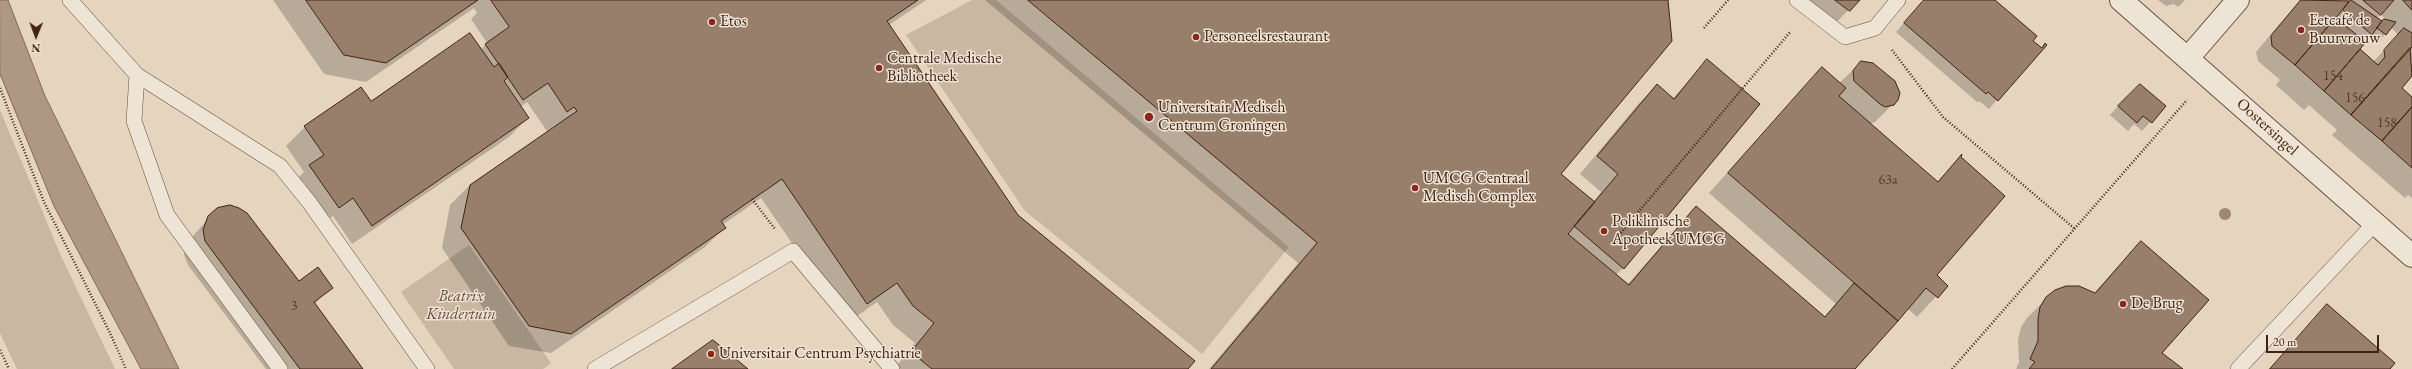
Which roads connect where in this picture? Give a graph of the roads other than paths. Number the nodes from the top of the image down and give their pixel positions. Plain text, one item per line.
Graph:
1 (70, 0) edge
2 (1797, 0) edge
3 (1898, 0) edge
4 (2121, 0) edge
5 (2238, 0) edge
6 (2188, 58) junction
7 (137, 75) junction
8 (2375, 223) junction
9 (2412, 256) edge
10 (280, 369) edge
11 (427, 369) edge
12 (595, 369) edge
13 (892, 369) edge
14 (2238, 369) edge

1 - 7 lane
2 - 3 lane
4 - 6 street, Oostersingel
5 - 6 street
6 - 8 street, Oostersingel
7 - 10 lane
7 - 11 lane
8 - 9 street, Oostersingel
8 - 14 lane
12 - 13 lane

